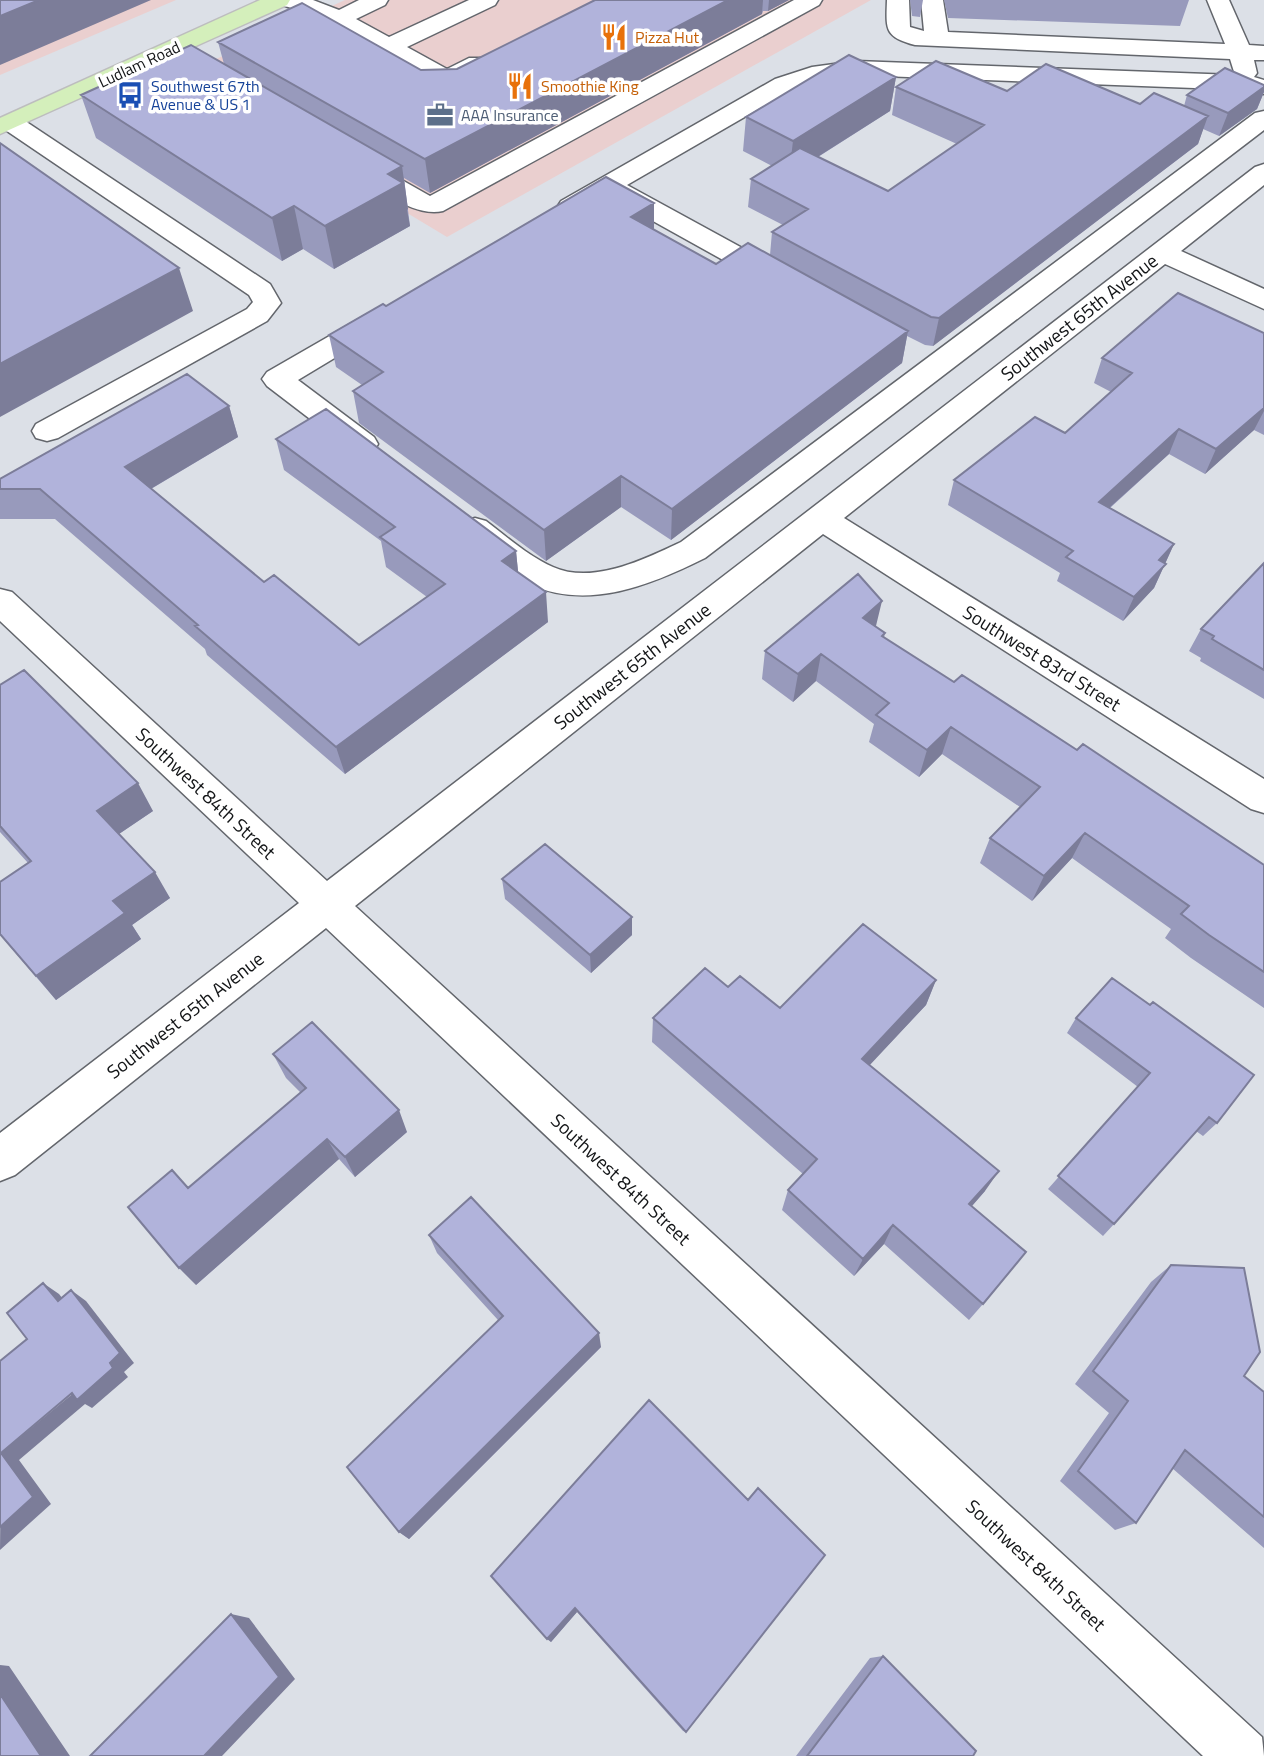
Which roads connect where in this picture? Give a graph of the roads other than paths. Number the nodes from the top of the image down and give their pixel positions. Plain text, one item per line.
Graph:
1 (279, 0) edge
2 (290, 0) edge
3 (377, 0) edge
4 (487, 0) edge
5 (811, 0) edge
6 (898, 0) edge
7 (918, 0) edge
8 (932, 0) edge
9 (1218, 0) edge
10 (338, 19) junction
11 (921, 37) junction
12 (388, 47) junction
13 (164, 52) junction
14 (1240, 52) junction
15 (1264, 53) edge
16 (494, 54) edge
17 (188, 66) edge
18 (1256, 85) edge
19 (1264, 118) edge
20 (5, 125) edge
21 (340, 155) edge
22 (1264, 172) edge
23 (608, 185) junction
24 (550, 218) edge
25 (1162, 252) junction
26 (795, 289) edge
27 (1264, 300) edge
28 (401, 306) edge
29 (47, 431) dead end
30 (387, 462) edge
31 (450, 510) edge
32 (821, 518) junction
33 (0, 601) edge
34 (1264, 798) edge
35 (326, 905) junction
36 (0, 1160) edge
37 (1243, 1756) edge

1 - 13 main road, Ludlam Road
2 - 10 street
3 - 10 street
4 - 12 street
5 - 21 street
6 - 11 street
7 - 11 street
8 - 11 street
9 - 14 street
10 - 12 street
11 - 14 street
12 - 16 street
13 - 17 street
13 - 20 main road, Ludlam Road
14 - 15 street
14 - 18 street
18 - 23 street
19 - 31 street
20 - 29 street
22 - 25 street, Southwest 65th Avenue
23 - 24 street
23 - 26 street
25 - 27 street
25 - 32 street, Southwest 65th Avenue
28 - 30 street
32 - 34 street, Southwest 83rd Street
32 - 35 street, Southwest 65th Avenue
33 - 35 street, Southwest 84th Street
35 - 36 street, Southwest 65th Avenue
35 - 37 street, Southwest 84th Street

